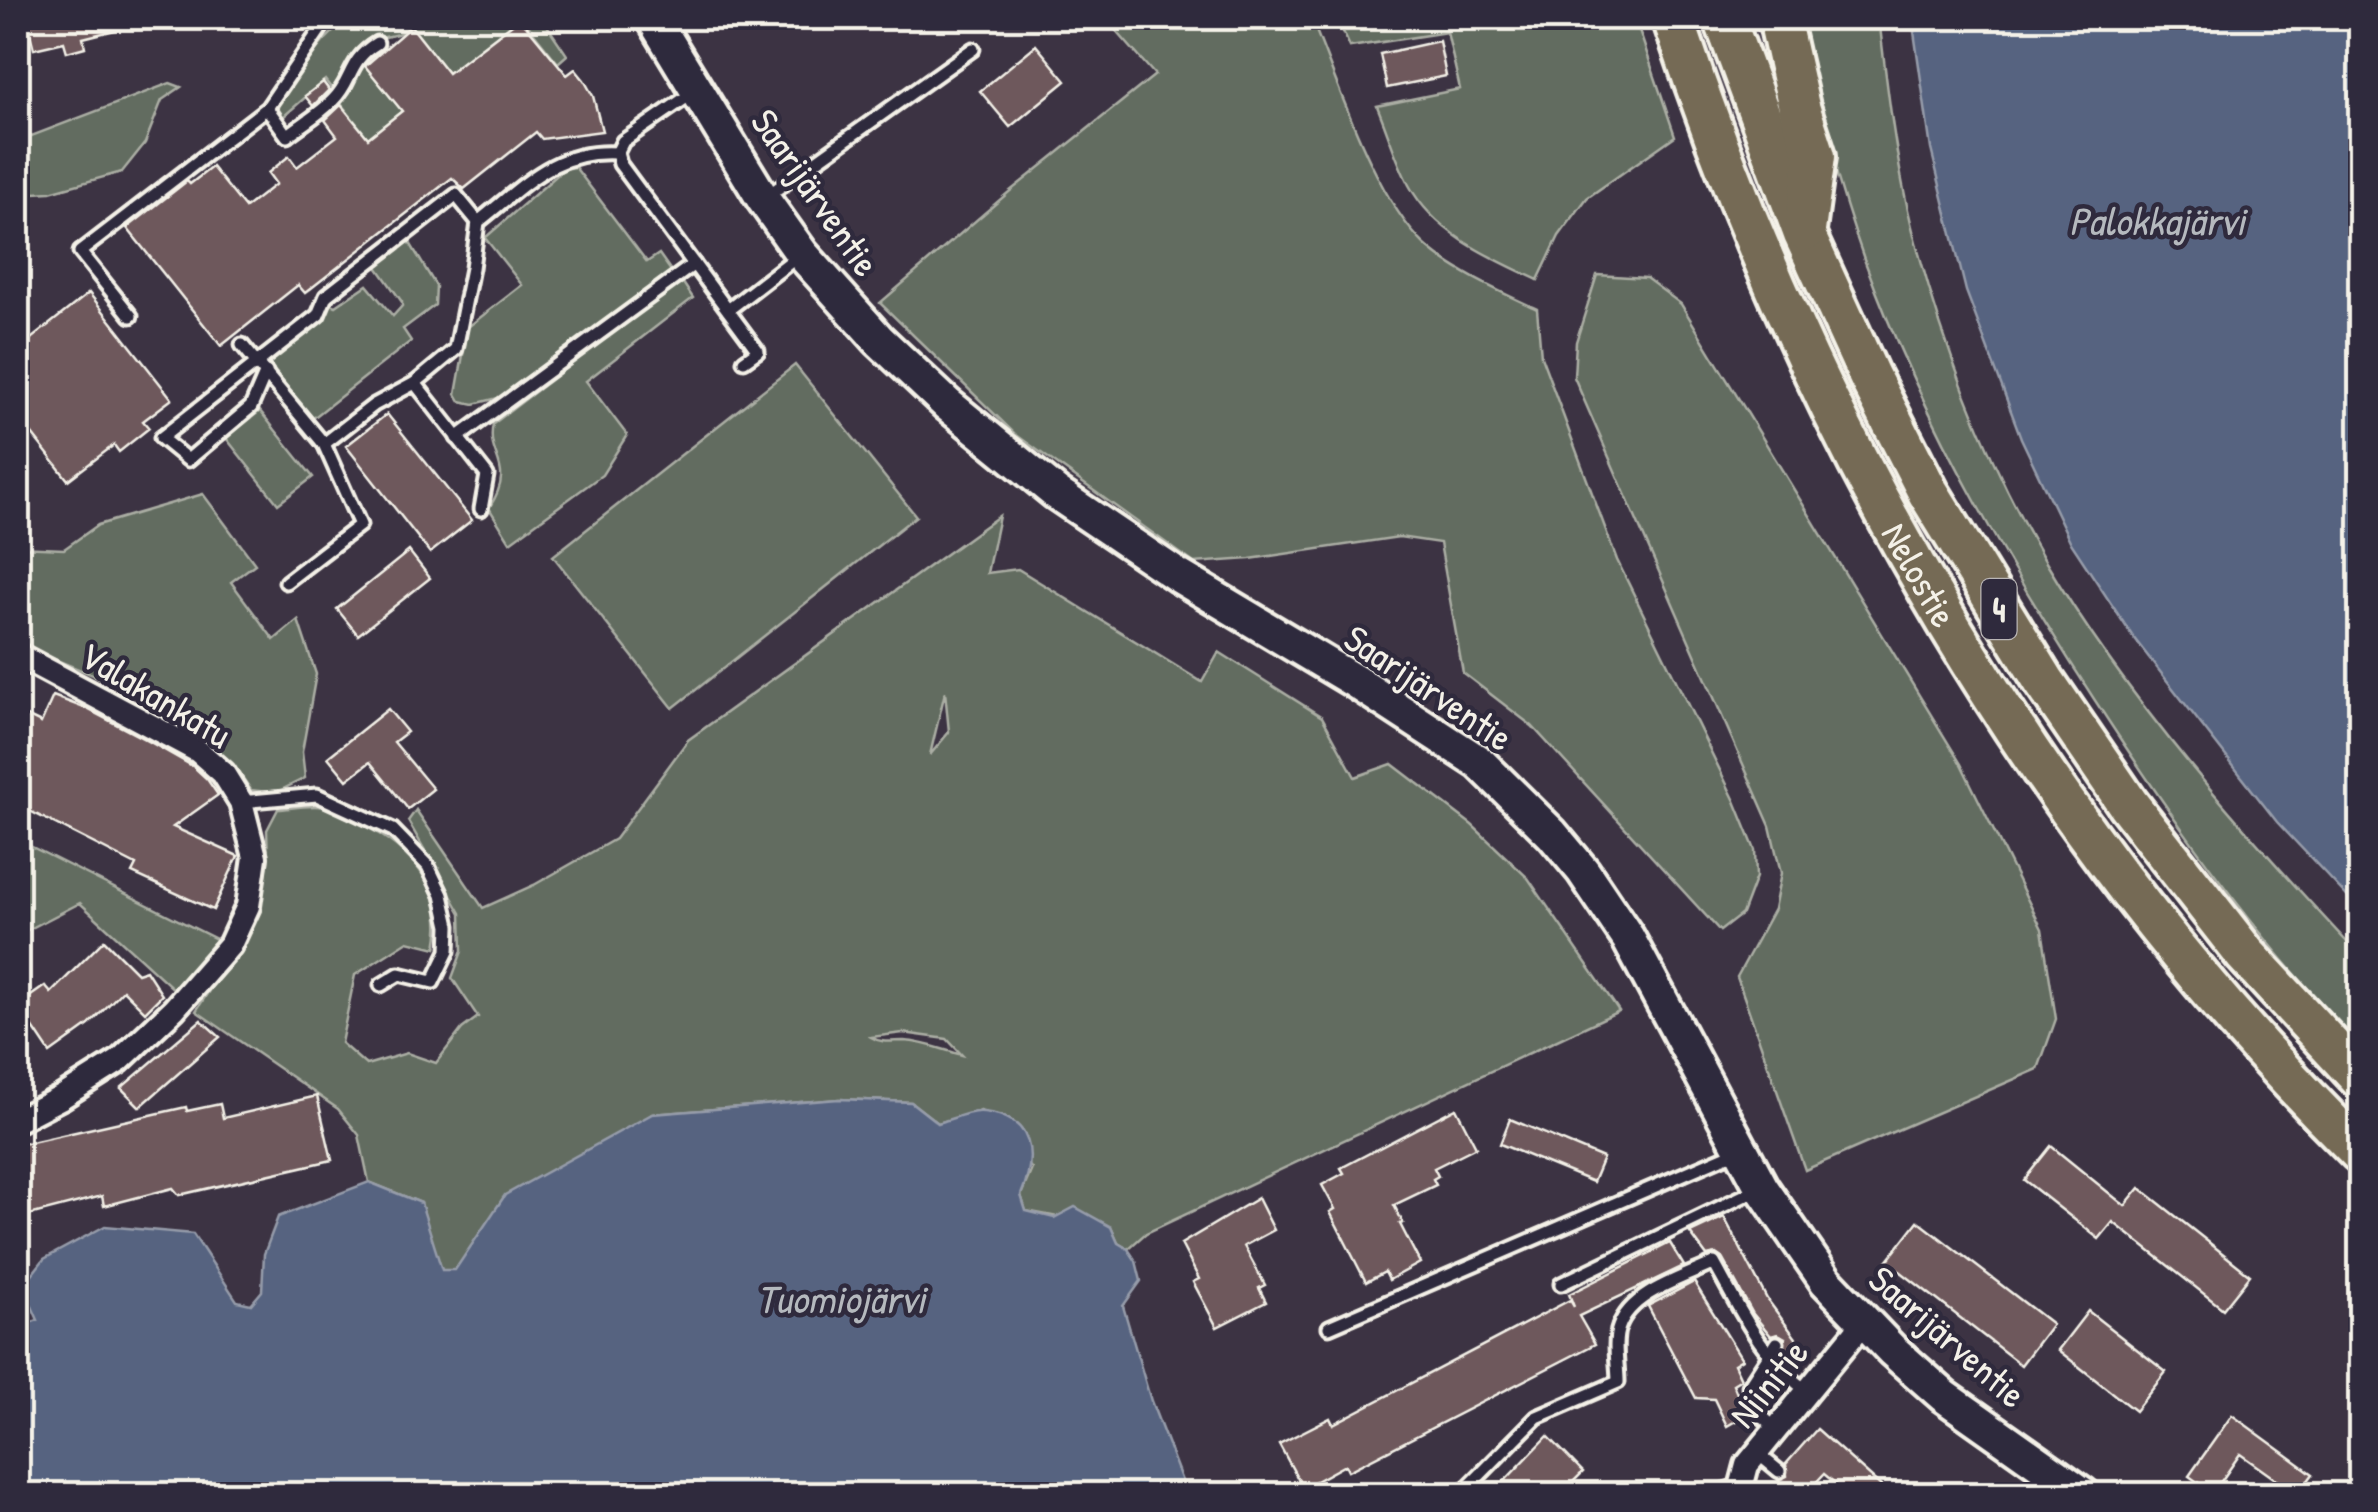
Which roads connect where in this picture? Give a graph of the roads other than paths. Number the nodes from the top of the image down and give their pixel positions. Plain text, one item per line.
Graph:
1 (328, 18) edge
2 (654, 18) edge
3 (1674, 18) edge
4 (1724, 18) edge
5 (1779, 18) edge
6 (376, 43) dead end
7 (974, 49) dead end
8 (696, 90) junction
9 (267, 108) junction
10 (620, 147) junction
11 (764, 199) junction
12 (478, 222) junction
13 (1804, 234) junction
14 (802, 254) junction
15 (694, 264) junction
16 (728, 310) junction
17 (131, 316) dead end
18 (242, 345) dead end
19 (744, 361) dead end
20 (261, 367) junction
21 (415, 383) junction
22 (457, 438) junction
23 (324, 444) junction
24 (482, 509) dead end
25 (286, 582) dead end
26 (18, 655) edge
27 (241, 802) junction
28 (381, 984) dead end
29 (2360, 1078) edge
30 (18, 1120) edge
31 (1741, 1150) junction
32 (2360, 1152) edge
33 (1762, 1188) junction
34 (1561, 1284) dead end
35 (1864, 1322) junction
36 (1329, 1327) dead end
37 (1774, 1349) junction
38 (1807, 1391) junction
39 (1776, 1429) junction
40 (1757, 1453) junction
41 (1780, 1471) dead end
42 (2360, 1482) edge
43 (1743, 1489) edge
44 (1461, 1494) edge
45 (1714, 1494) edge
46 (2083, 1494) edge
47 (2343, 1494) edge

1 - 9 lane
2 - 8 main road, Saarijärventie
3 - 32 highway, Nelostie / 4
4 - 13 highway, Nelostie / 4
5 - 13 highway
6 - 9 lane
7 - 11 lane
8 - 10 lane
8 - 11 main road, Saarijärventie
9 - 17 lane
10 - 12 lane
10 - 15 lane
11 - 14 main road, Saarijärventie
12 - 20 lane
12 - 21 lane
13 - 29 highway, Nelostie / 4
14 - 16 lane
14 - 31 main road, Saarijärventie
15 - 16 lane
15 - 22 lane
16 - 19 lane
18 - 20 lane
20 - 20 lane
20 - 23 lane
21 - 22 lane
21 - 23 lane
22 - 24 lane
23 - 25 lane
26 - 27 street, Valakankatu
27 - 28 lane
27 - 30 street, Valakankatu
31 - 33 main road, Saarijärventie
31 - 36 lane
33 - 34 lane
33 - 35 main road, Saarijärventie
35 - 38 street, Niinitie
35 - 46 main road, Saarijärventie
37 - 38 lane
37 - 39 lane
37 - 44 lane
38 - 39 street, Niinitie
39 - 40 street, Niinitie
40 - 41 lane
40 - 43 street, Niinitie
42 - 47 lane
43 - 45 lane

